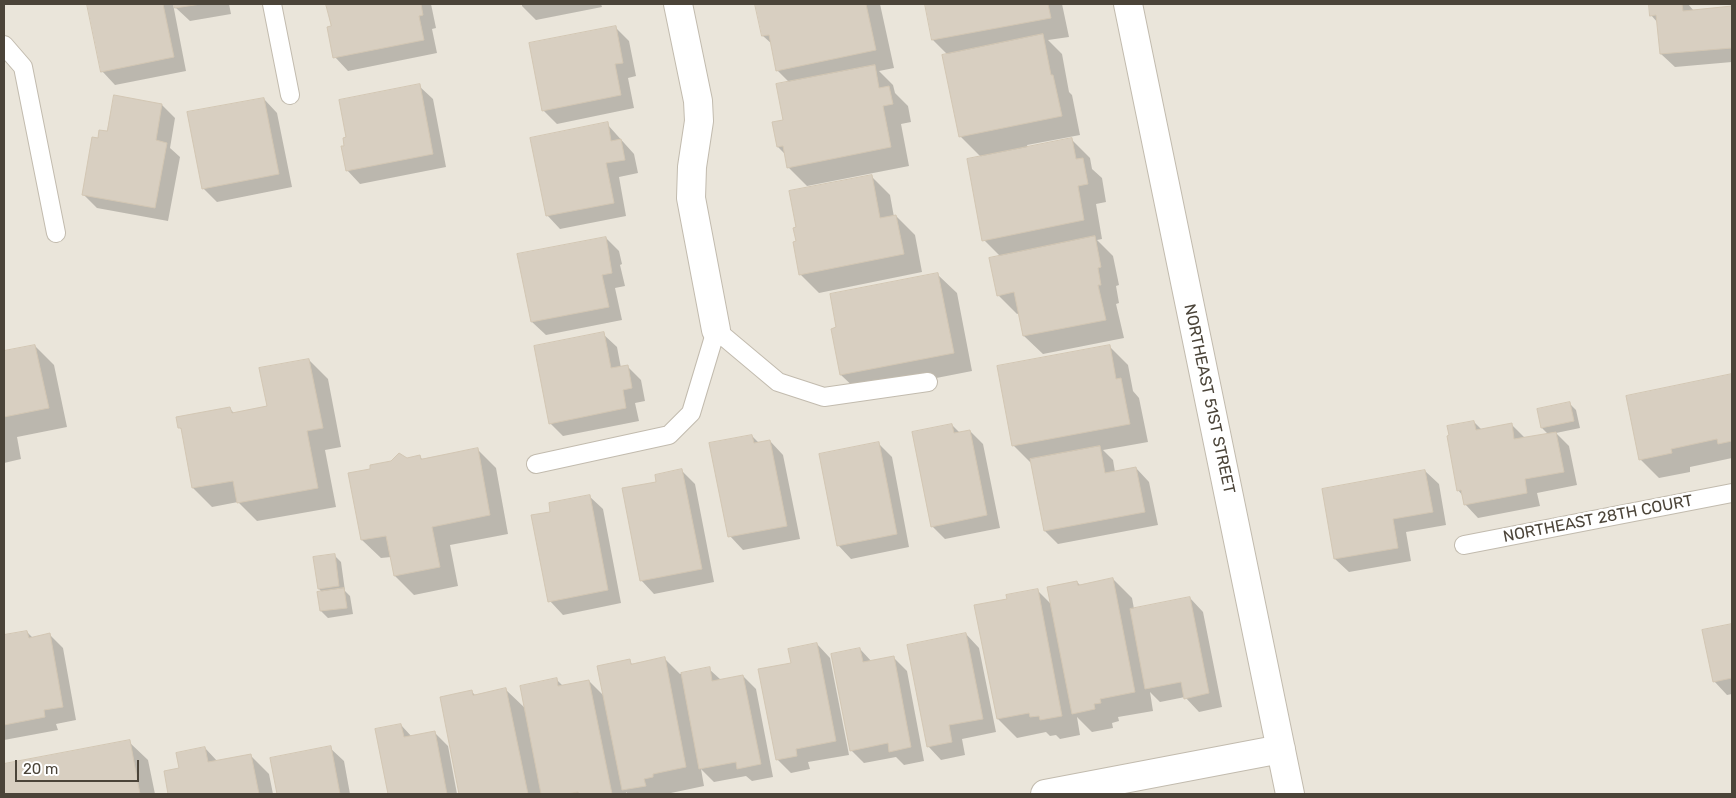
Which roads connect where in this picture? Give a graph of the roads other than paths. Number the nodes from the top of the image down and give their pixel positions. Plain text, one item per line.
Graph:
1 (272, 4) edge
2 (678, 4) edge
3 (1128, 4) edge
4 (4, 45) edge
5 (290, 95) dead end
6 (56, 233) dead end
7 (716, 330) junction
8 (928, 382) dead end
9 (536, 464) dead end
10 (1732, 493) edge
11 (1464, 545) dead end
12 (1281, 749) junction
13 (1045, 794) edge
14 (1290, 794) edge

1 - 5 lane
2 - 7 street
3 - 12 street, NORTHEAST 51ST STREET
4 - 6 lane
7 - 8 lane
7 - 9 lane
10 - 11 lane, NORTHEAST 28TH COURT
12 - 13 street
12 - 14 street, NORTHEAST 51ST STREET

